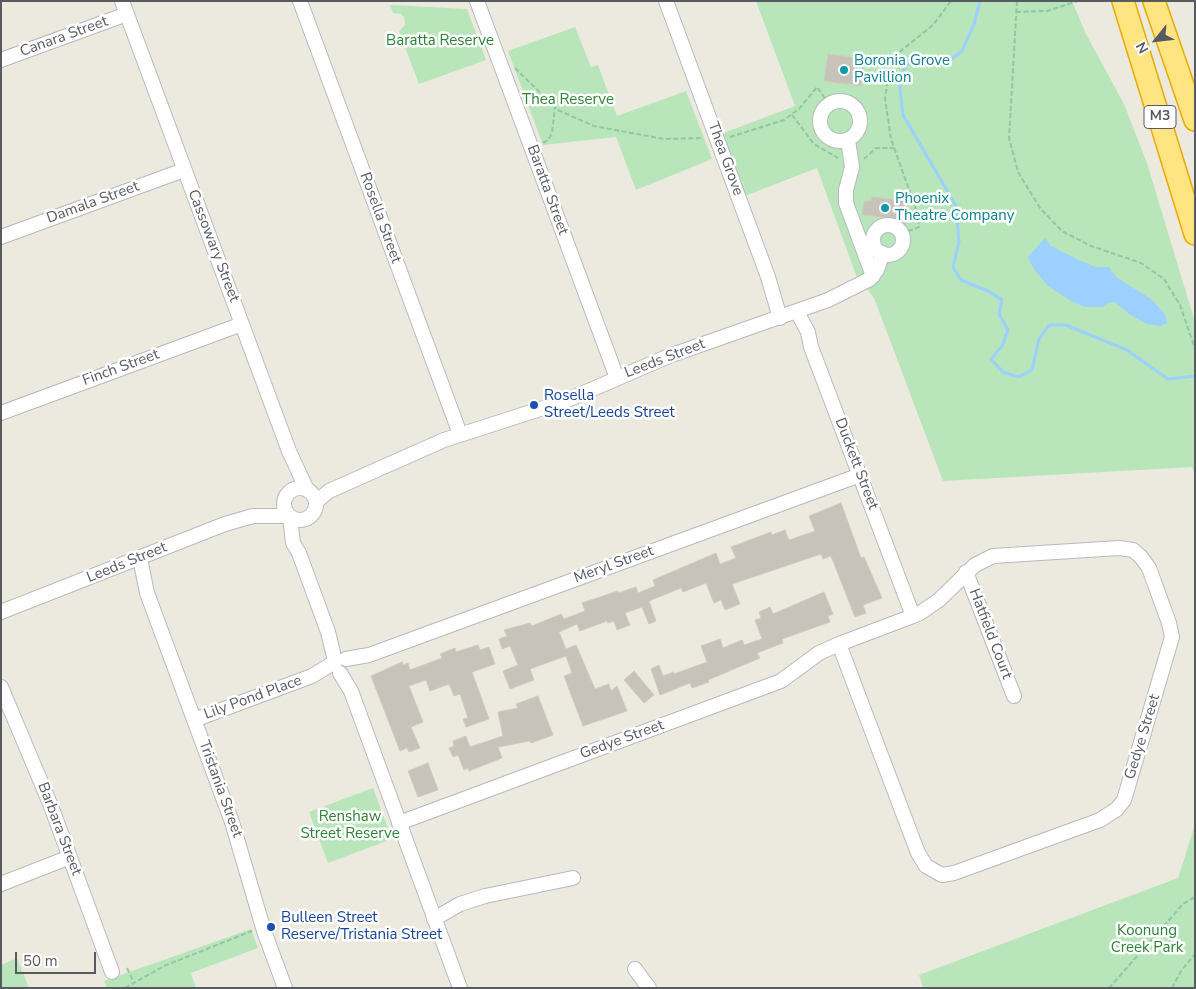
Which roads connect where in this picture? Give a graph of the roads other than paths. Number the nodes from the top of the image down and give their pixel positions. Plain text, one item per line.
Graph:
1 (300, 1) edge
2 (477, 1) edge
3 (666, 1) edge
4 (1123, 1) edge
5 (1154, 1) edge
6 (124, 8) edge
7 (1, 60) edge
8 (1195, 120) edge
9 (848, 140) junction
10 (184, 170) junction
11 (1195, 234) edge
12 (1, 237) edge
13 (883, 254) junction
14 (873, 276) junction
15 (797, 312) junction
16 (780, 318) junction
17 (242, 324) junction
18 (617, 378) junction
19 (1, 413) edge
20 (460, 434) junction
21 (289, 451) junction
22 (860, 475) junction
23 (311, 495) junction
24 (289, 496) junction
25 (253, 516) junction
26 (294, 517) junction
27 (135, 560) junction
28 (966, 572) junction
29 (2, 610) edge
30 (913, 616) junction
31 (839, 644) junction
32 (342, 666) junction
33 (1, 687) edge
34 (1014, 696) dead end
35 (194, 720) junction
36 (399, 822) junction
37 (70, 857) junction
38 (573, 878) dead end
39 (1, 884) edge
40 (434, 919) junction
41 (635, 970) dead end
42 (112, 972) dead end
43 (285, 988) edge
44 (460, 988) edge
45 (649, 988) edge

1 - 20 street, Rosella Street
2 - 18 street, Baratta Street
3 - 16 street, Thea Grove
4 - 11 highway, M3
5 - 8 highway, M3
6 - 7 street, Canara Street
6 - 10 street, Cassowary Street
9 - 9 street
9 - 14 street
10 - 12 street, Damala Street
10 - 17 street, Cassowary Street
13 - 13 street
13 - 14 street
14 - 15 street, Leeds Street
15 - 16 street, Leeds Street
15 - 22 street, Duckett Street
16 - 18 street, Leeds Street
17 - 19 street, Finch Street
17 - 21 street, Cassowary Street
18 - 20 street, Leeds Street
20 - 23 street, Leeds Street
21 - 23 street, Cassowary Street
21 - 24 street
22 - 30 street, Duckett Street
22 - 32 street, Meryl Street
23 - 24 street
23 - 26 street, Leeds Street
24 - 25 street, Leeds Street
24 - 26 street
25 - 26 street, Leeds Street
25 - 27 street, Leeds Street
26 - 32 street
27 - 29 street, Leeds Street
27 - 35 street, Tristania Street
28 - 30 street, Gedye Street
28 - 31 street, Gedye Street
28 - 34 street, Hatfield Court
30 - 31 street, Gedye Street
31 - 36 street, Gedye Street
32 - 35 street, Lily Pond Place
32 - 36 street
33 - 37 street, Barbara Street
35 - 43 street, Tristania Street
36 - 40 street
37 - 39 street
37 - 42 street, Barbara Street
38 - 40 street
40 - 44 street
41 - 45 street

